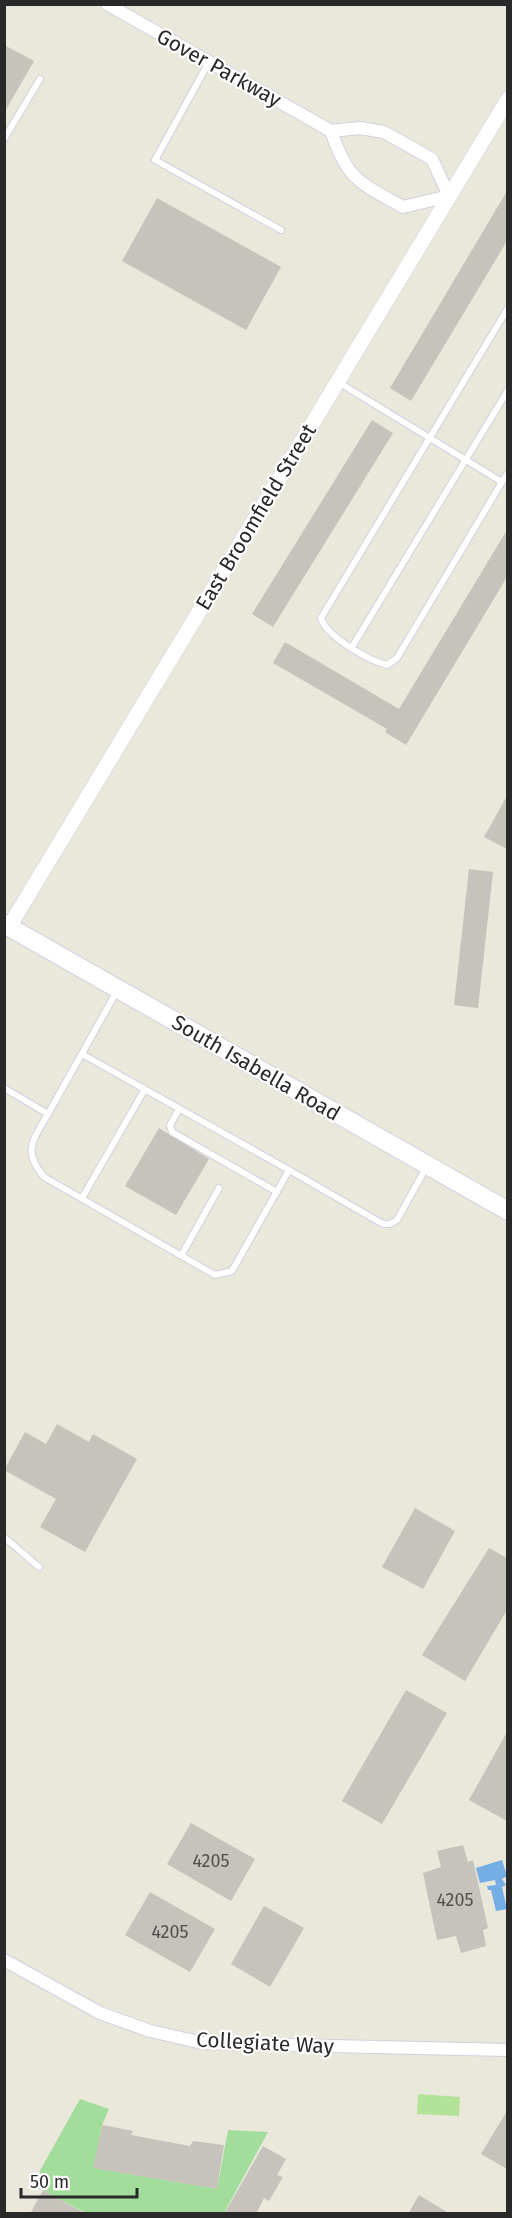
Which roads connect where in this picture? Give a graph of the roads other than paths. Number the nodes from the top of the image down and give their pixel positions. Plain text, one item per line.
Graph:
1 (107, 4) edge
2 (127, 9) edge
3 (209, 62) junction
4 (40, 79) dead end
5 (507, 99) edge
6 (331, 131) junction
7 (4, 139) edge
8 (450, 196) junction
9 (281, 230) dead end
10 (507, 309) edge
11 (338, 382) junction
12 (507, 390) edge
13 (428, 438) junction
14 (465, 460) junction
15 (507, 473) edge
16 (502, 482) junction
17 (352, 647) junction
18 (6, 929) edge
19 (118, 989) junction
20 (82, 1054) junction
21 (4, 1088) edge
22 (145, 1089) junction
23 (179, 1109) junction
24 (48, 1114) junction
25 (428, 1166) junction
26 (289, 1170) junction
27 (219, 1188) dead end
28 (277, 1192) junction
29 (82, 1198) junction
30 (507, 1212) edge
31 (181, 1256) junction
32 (4, 1537) edge
33 (39, 1568) dead end
34 (4, 1960) edge
35 (507, 2050) edge

1 - 2 street, Gover Parkway
2 - 3 street, Gover Parkway
3 - 6 street, Gover Parkway
3 - 9 lane
4 - 7 lane
5 - 8 street, East Broomfield Street
6 - 8 street
6 - 8 street
8 - 11 street, East Broomfield Street
10 - 13 lane
11 - 13 lane
11 - 18 street, East Broomfield Street
12 - 14 lane
13 - 14 lane
13 - 17 lane
14 - 16 lane
14 - 17 lane
15 - 16 lane
16 - 17 lane
18 - 19 main road, South Isabella Road
19 - 20 lane
19 - 25 main road, South Isabella Road
20 - 22 lane
20 - 24 lane
21 - 24 lane
22 - 23 lane
22 - 29 lane
23 - 26 lane
23 - 28 lane
24 - 29 lane
25 - 26 lane
25 - 30 main road, South Isabella Road
26 - 28 lane
27 - 31 lane
28 - 31 lane
29 - 31 lane
32 - 33 lane
34 - 35 street, Collegiate Way

